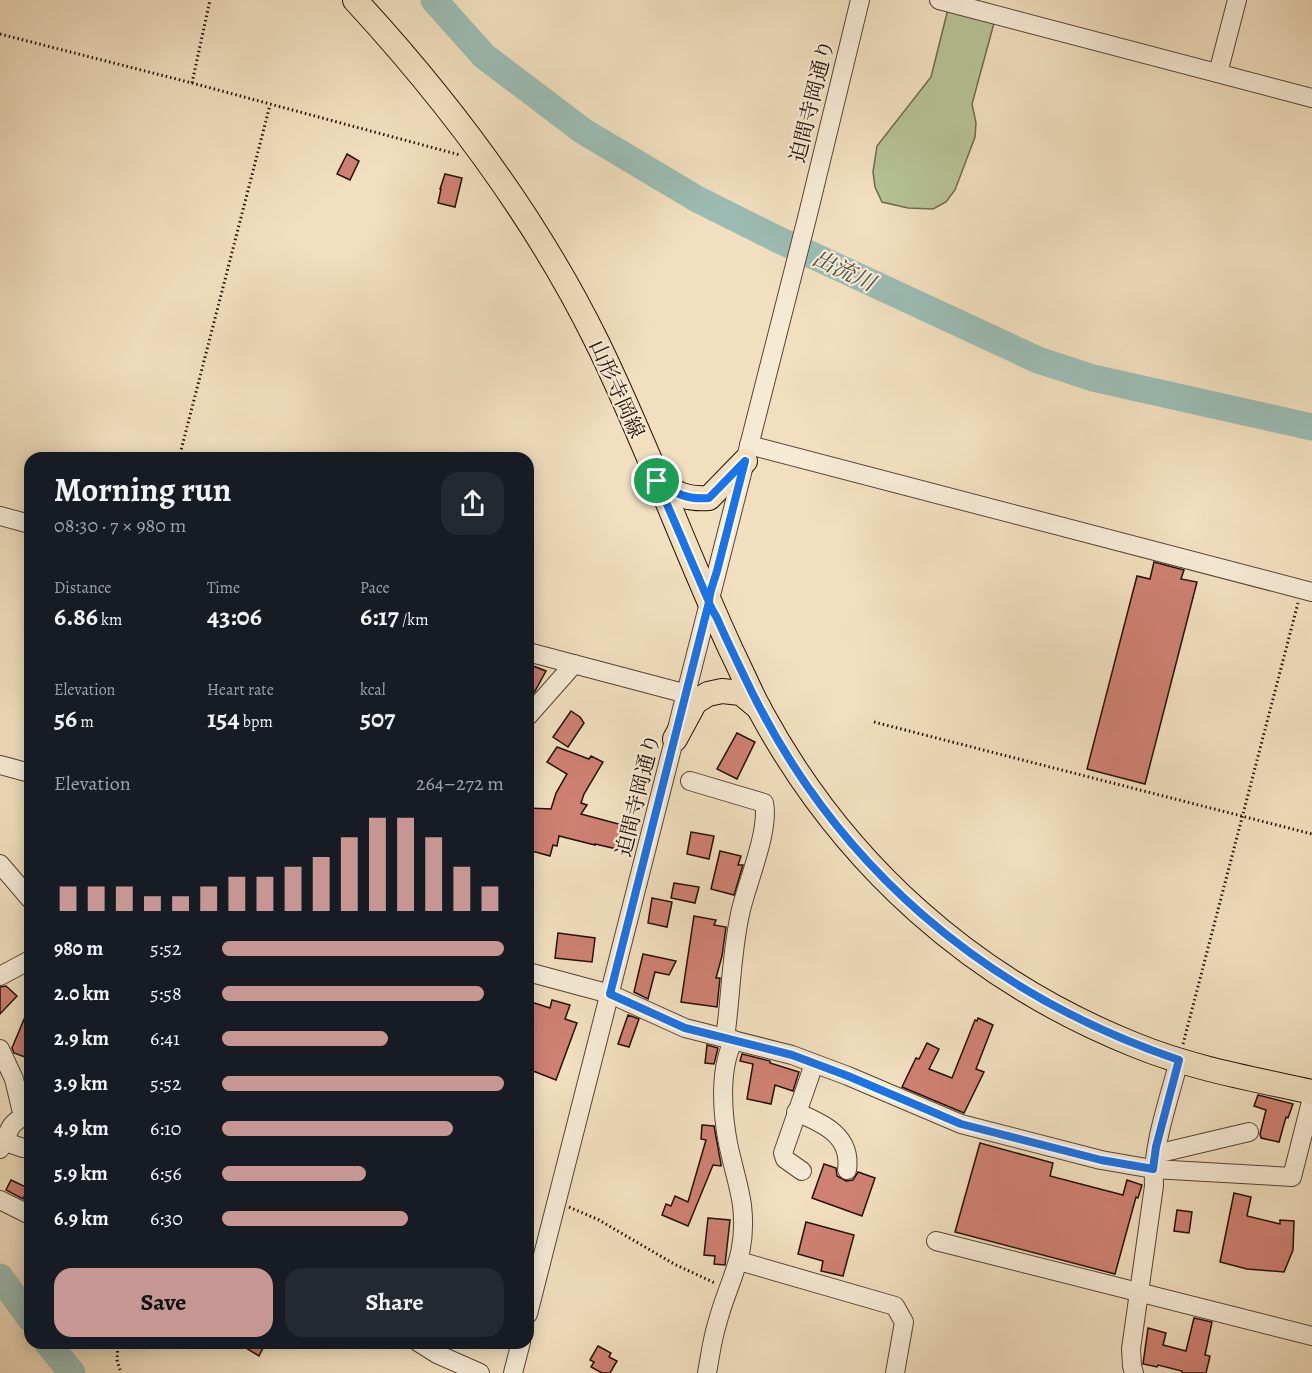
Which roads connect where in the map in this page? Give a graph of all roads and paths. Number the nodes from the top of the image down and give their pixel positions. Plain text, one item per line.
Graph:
1 (210, 0) edge
2 (355, 0) edge
3 (860, 0) edge
4 (939, 0) edge
5 (1237, 0) edge
6 (0, 34) edge
7 (1218, 74) junction
8 (192, 83) junction
9 (1312, 98) edge
10 (270, 105) junction
11 (487, 162) junction
12 (181, 452) edge
13 (747, 453) junction
14 (657, 481) junction
15 (0, 516) edge
16 (24, 522) edge
17 (1307, 590) edge
18 (709, 602) junction
19 (534, 654) edge
20 (574, 664) junction
21 (687, 693) junction
22 (759, 708) junction
23 (534, 709) edge
24 (874, 722) dead end
25 (675, 739) junction
26 (0, 765) edge
27 (24, 771) edge
28 (690, 781) dead end
29 (1243, 816) junction
30 (1312, 834) edge
31 (0, 864) edge
32 (24, 892) edge
33 (24, 963) edge
34 (534, 974) edge
35 (0, 976) edge
36 (610, 994) junction
37 (729, 1039) junction
38 (0, 1049) edge
39 (1179, 1060) junction
40 (814, 1064) junction
41 (1312, 1092) edge
42 (1312, 1098) edge
43 (24, 1112) edge
44 (796, 1112) junction
45 (24, 1118) edge
46 (1249, 1132) dead end
47 (3, 1146) edge
48 (24, 1148) edge
49 (1155, 1161) junction
50 (847, 1170) dead end
51 (802, 1171) dead end
52 (0, 1200) edge
53 (556, 1203) junction
54 (24, 1212) edge
55 (936, 1241) dead end
56 (739, 1261) junction
57 (730, 1287) junction
58 (534, 1290) edge
59 (1140, 1292) junction
60 (1312, 1336) edge
61 (118, 1349) edge
62 (429, 1349) edge
63 (519, 1349) edge
64 (121, 1373) edge
65 (480, 1373) edge
66 (513, 1373) edge
67 (707, 1373) edge
68 (895, 1373) edge
69 (1134, 1373) edge

1 - 8 path
2 - 11 main road, 山形寺岡線
3 - 13 street, 迫間寺岡通り
4 - 7 street
5 - 7 street
6 - 8 path
7 - 9 street
8 - 10 path
10 - 11 path
10 - 12 path
11 - 14 main road, 山形寺岡線
13 - 14 main road
13 - 17 street
13 - 18 street, 迫間寺岡通り
14 - 18 main road, 山形寺岡線
15 - 16 street
17 - 29 path
18 - 21 street, 迫間寺岡通り
18 - 22 main road, 山形寺岡線
19 - 20 street
20 - 21 street
20 - 23 street
21 - 25 street, 迫間寺岡通り
22 - 25 main road
22 - 39 main road, 山形寺岡線
24 - 29 path
25 - 36 street, 迫間寺岡通り
26 - 27 street
28 - 37 street
29 - 30 path
29 - 39 path
31 - 32 street
33 - 35 street
34 - 36 street
36 - 37 street
36 - 53 street, 迫間寺岡通り
37 - 40 street
37 - 56 street
38 - 43 street
39 - 41 main road, 山形寺岡線
39 - 49 street
40 - 44 street
40 - 49 street
42 - 49 street
44 - 50 street
44 - 51 street
45 - 47 street
46 - 49 street
47 - 48 street
49 - 59 street
52 - 54 street
53 - 57 path
53 - 58 street, 迫間寺岡通り
55 - 59 street
56 - 57 street
56 - 68 street
57 - 67 street
59 - 60 street
59 - 69 street
61 - 64 path
62 - 65 street
63 - 66 street

